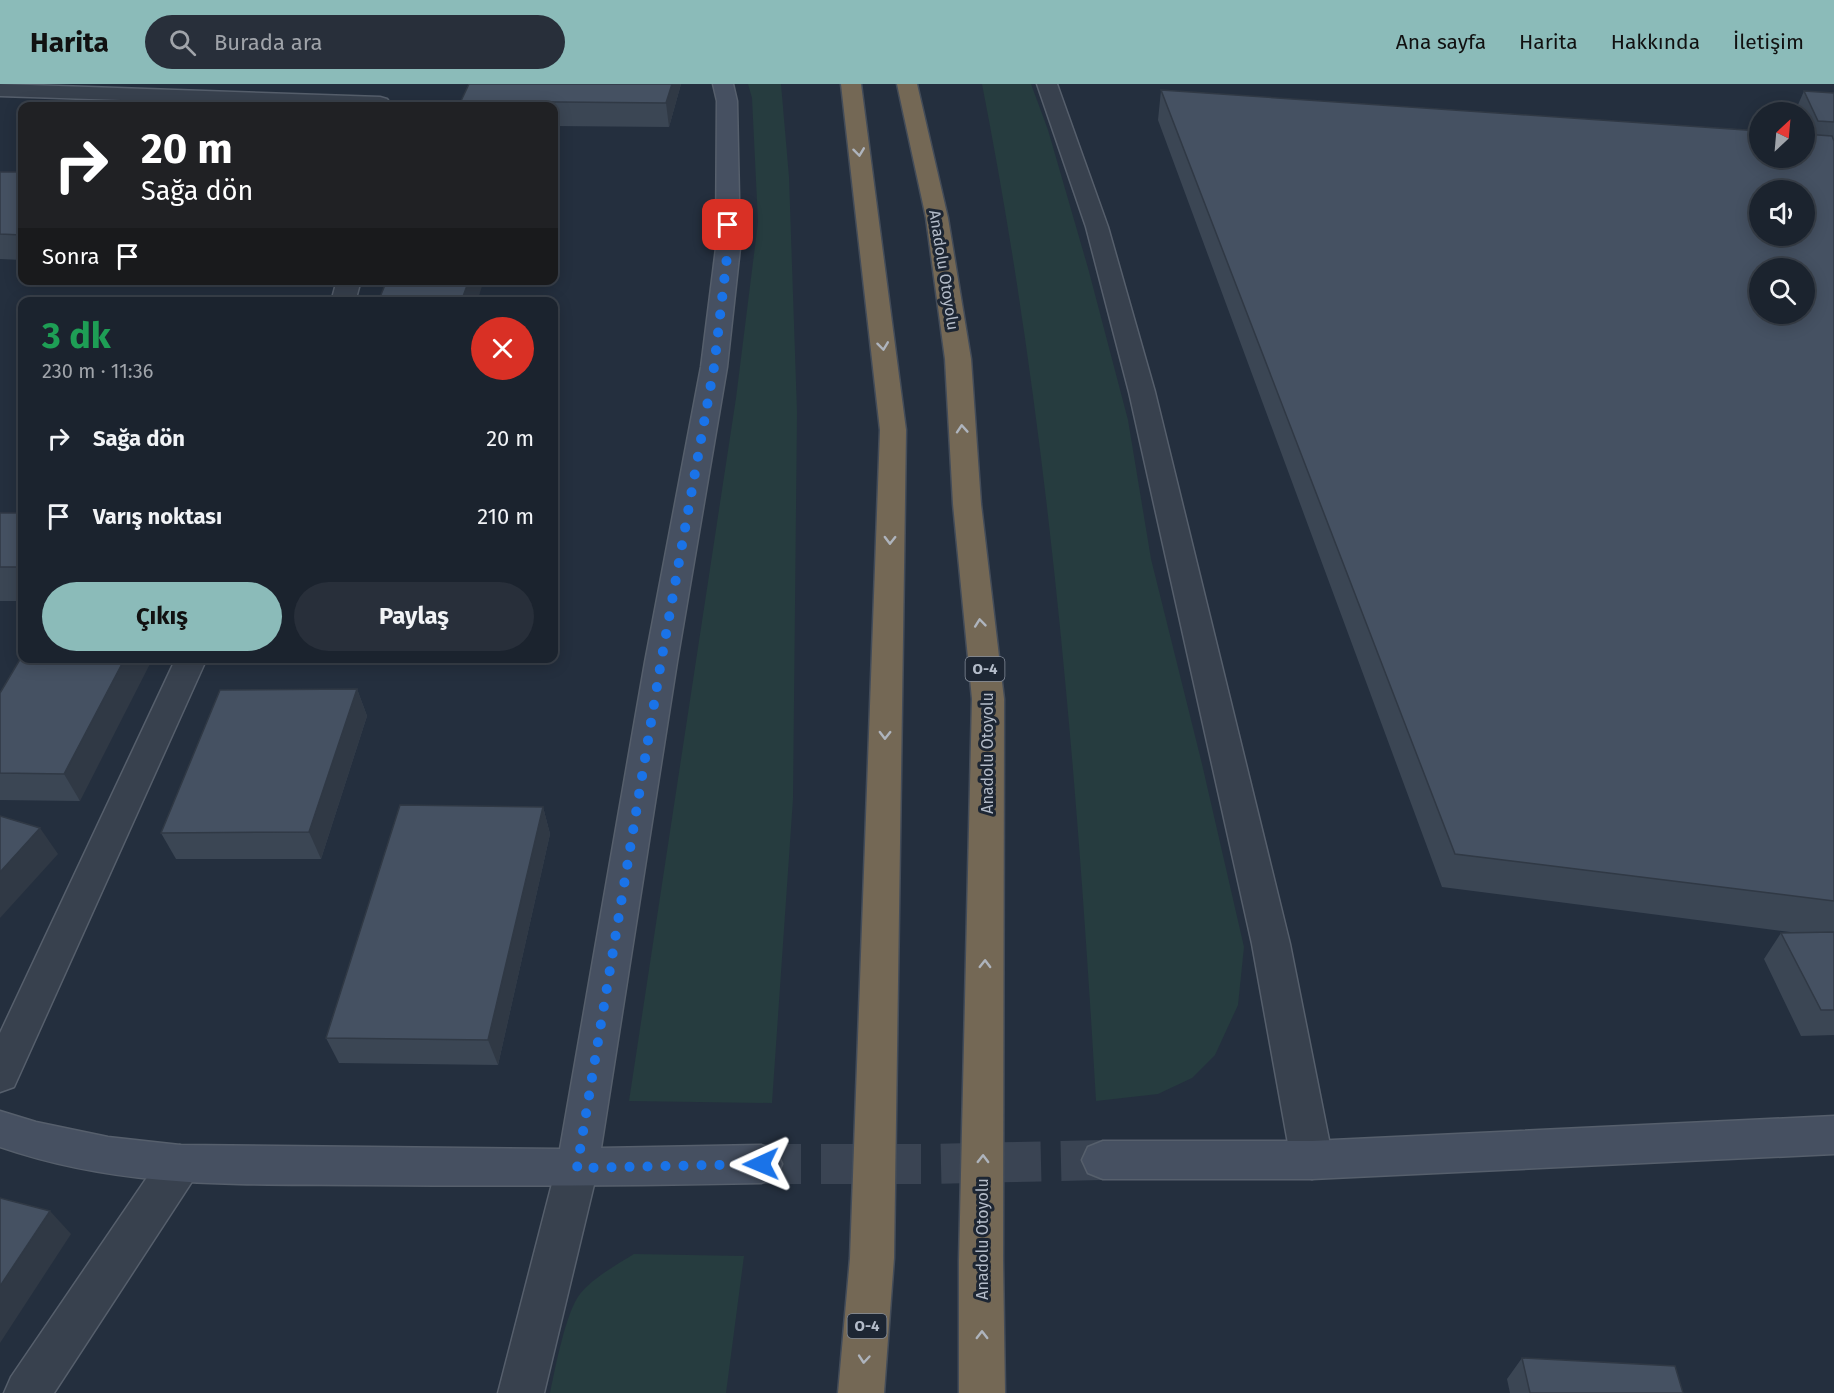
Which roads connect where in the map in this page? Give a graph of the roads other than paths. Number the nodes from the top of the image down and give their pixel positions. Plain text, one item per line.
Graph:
1 (387, 84) edge
2 (723, 84) edge
3 (907, 84) edge
4 (1047, 84) edge
5 (851, 87) edge
6 (0, 90) edge
7 (304, 102) edge
8 (381, 102) edge
9 (190, 663) edge
10 (0, 1075) edge
11 (0, 1129) edge
12 (1834, 1135) edge
13 (1103, 1160) tunnel mouth
14 (1312, 1160) junction
15 (180, 1164) junction
16 (761, 1164) tunnel mouth
17 (577, 1168) junction
18 (27, 1393) edge
19 (521, 1393) edge
20 (861, 1393) edge
21 (982, 1393) edge

1 - 8 street
2 - 17 street
21 -> 3 highway, Anadolu Otoyolu / O-4
4 - 14 street
5 -> 20 highway, O-4
6 - 7 street
9 - 10 street
11 - 15 street
12 - 14 street
13 - 14 street
15 - 17 street
15 - 18 street
16 - 17 street
17 - 19 street

